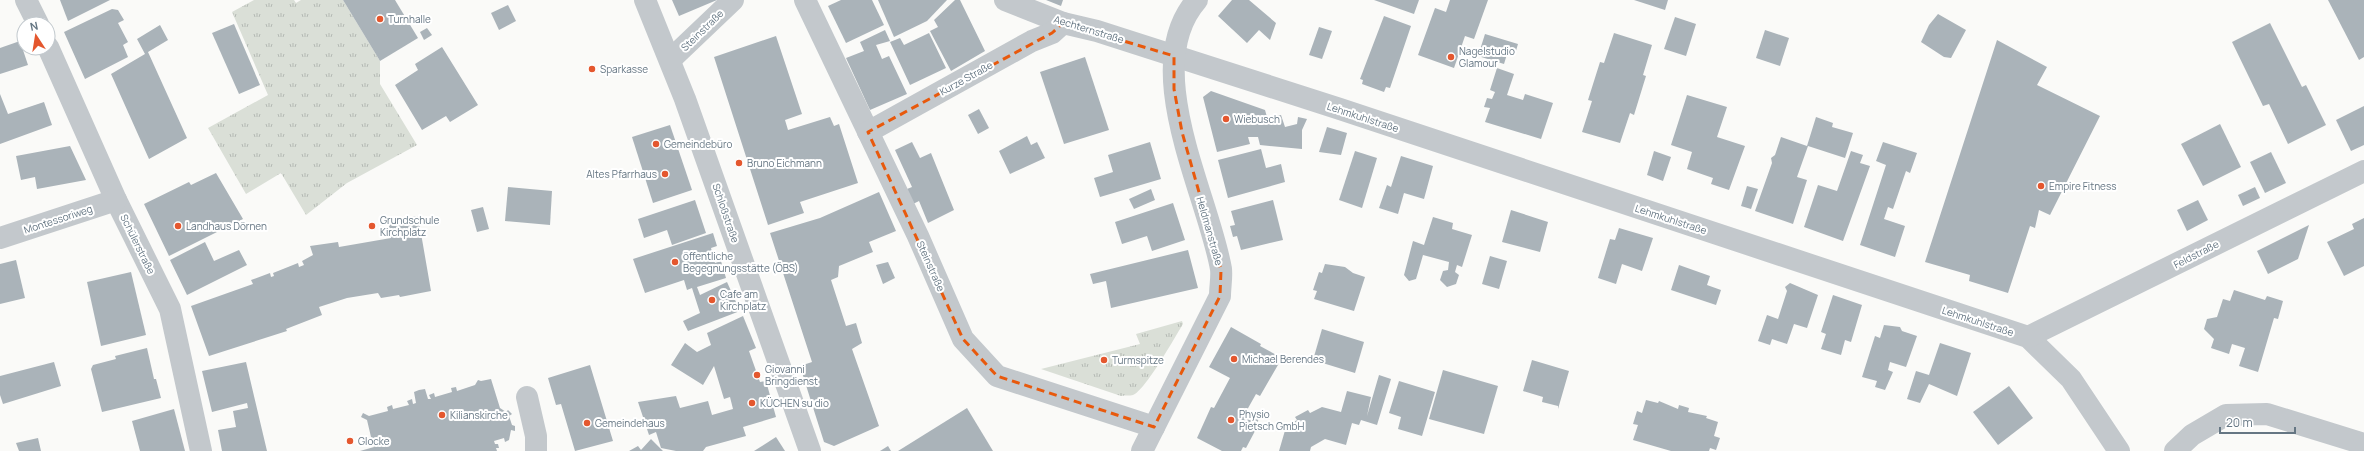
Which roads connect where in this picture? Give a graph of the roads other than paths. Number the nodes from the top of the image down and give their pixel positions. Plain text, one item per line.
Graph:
1 (26, 0) edge
2 (645, 0) edge
3 (733, 0) edge
4 (805, 0) edge
5 (1005, 0) edge
6 (1196, 0) edge
7 (34, 16) edge
8 (1063, 23) junction
9 (52, 56) edge
10 (1174, 56) junction
11 (670, 60) junction
12 (868, 132) junction
13 (2364, 171) edge
14 (116, 200) junction
15 (0, 238) edge
16 (2028, 337) junction
17 (527, 397) dead end
18 (1154, 427) junction
19 (2364, 444) edge
20 (201, 451) edge
21 (536, 451) edge
22 (810, 451) edge
23 (1142, 451) edge
24 (2119, 451) edge
25 (2175, 451) edge

1 - 7 street
2 - 11 street, Schloßstraße
3 - 11 street, Steinstraße
4 - 12 street, Steinstraße
5 - 8 street, Aechternstraße
6 - 10 street, Heldmanstraße
8 - 10 street, Aechternstraße
8 - 12 street, Kurze Straße
9 - 14 street, Schülerstraße
10 - 16 street, Lehmkuhlstraße
10 - 18 street, Heldmanstraße
11 - 22 street, Schloßstraße
12 - 18 street, Steinstraße
13 - 16 street, Feldstraße
14 - 15 street, Montessoriweg
14 - 20 street, Schülerstraße
16 - 24 street, Lehmkuhlstraße
17 - 21 street
18 - 23 street, Heldmanstraße
19 - 25 street

